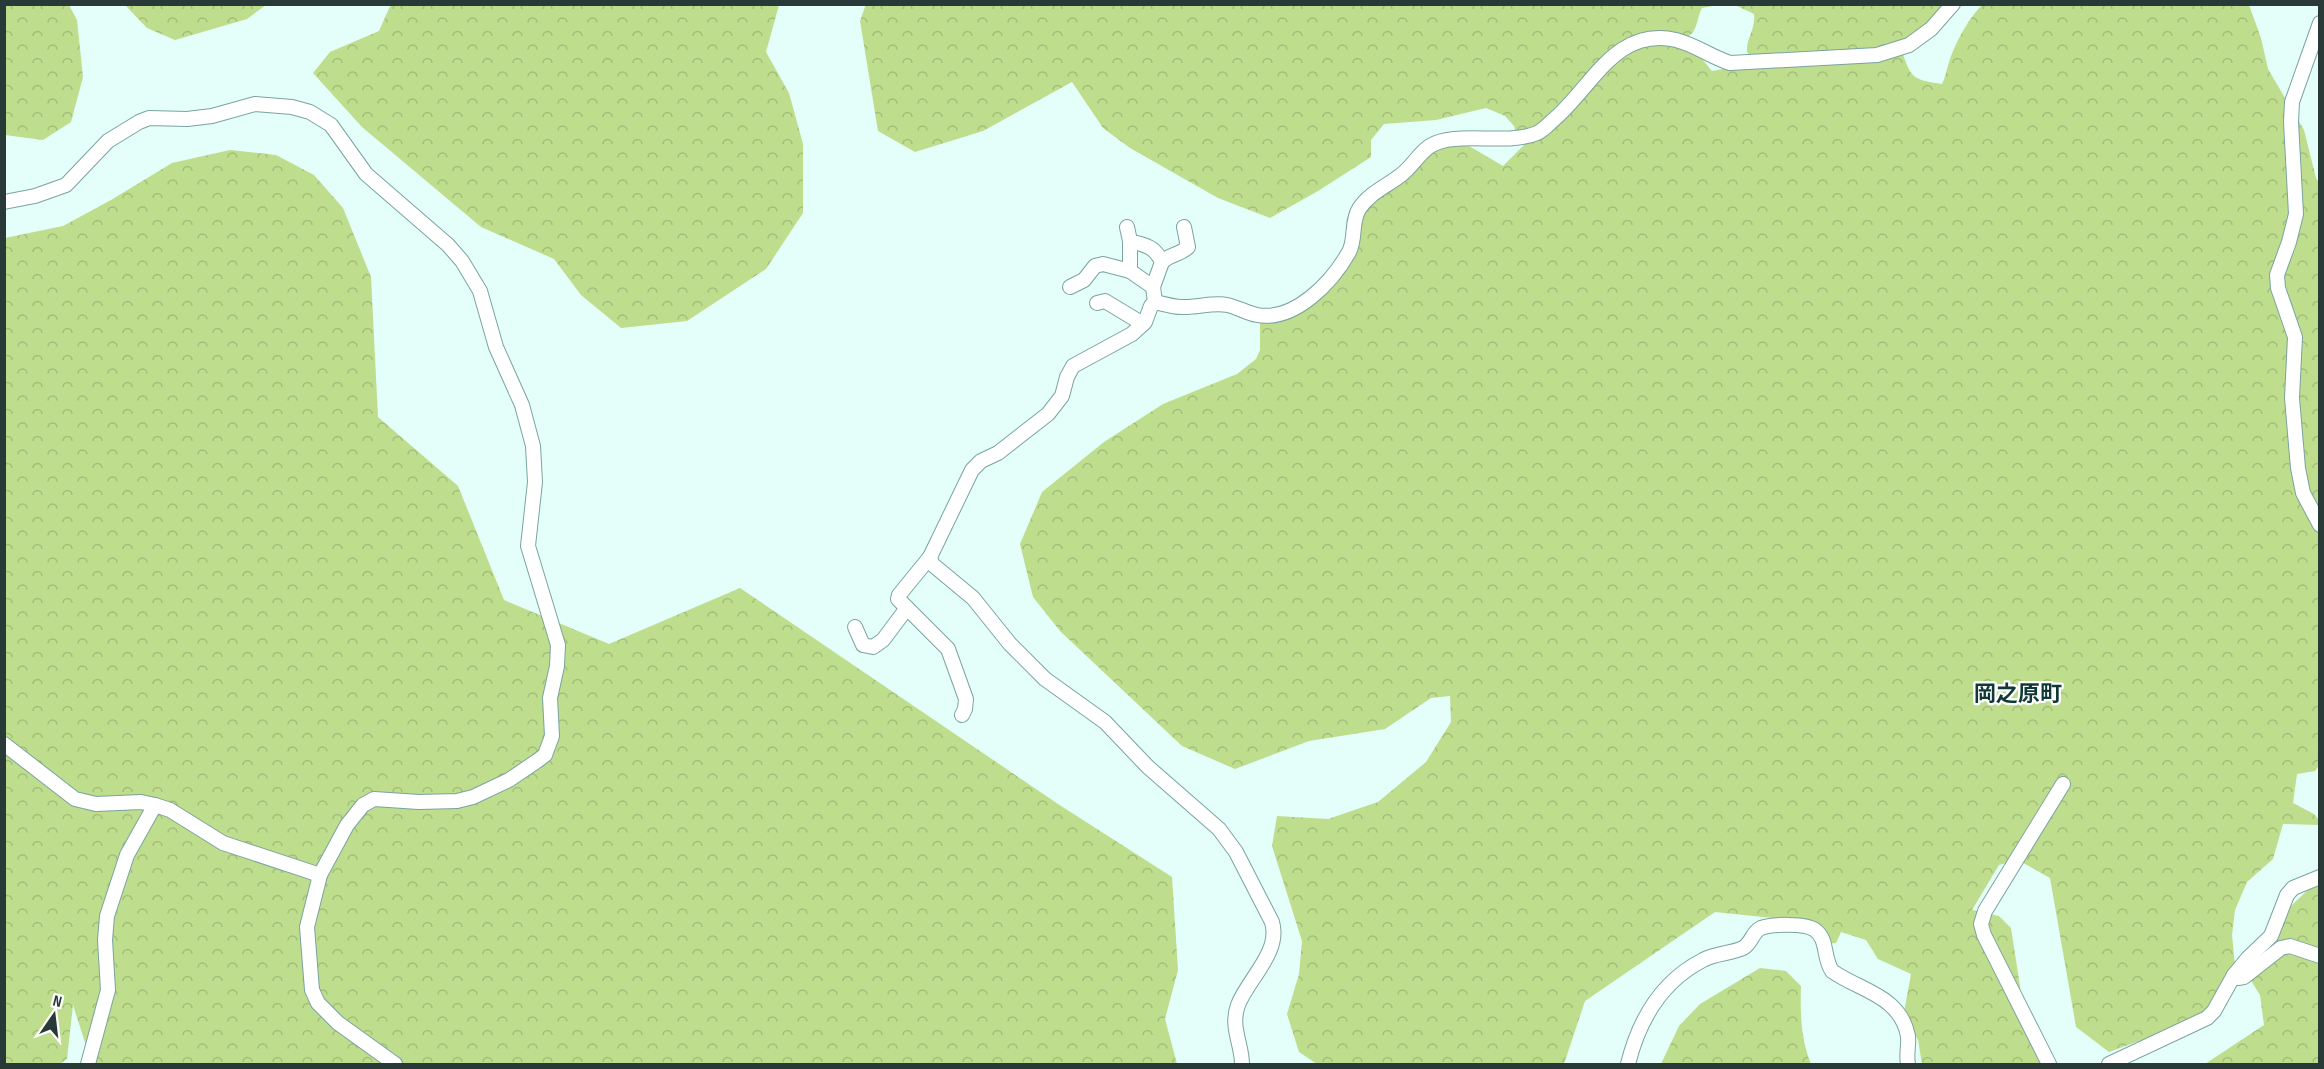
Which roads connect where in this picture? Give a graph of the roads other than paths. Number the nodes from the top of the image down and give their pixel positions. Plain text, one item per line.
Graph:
1 (1953, 4) edge
2 (2319, 23) edge
3 (4, 202) edge
4 (1127, 227) dead end
5 (1184, 227) dead end
6 (1137, 243) dead end
7 (1162, 262) junction
8 (1130, 272) junction
9 (1070, 287) dead end
10 (1153, 287) junction
11 (1155, 302) junction
12 (1097, 303) dead end
13 (1143, 324) junction
14 (2319, 525) edge
15 (930, 557) junction
16 (907, 608) junction
17 (855, 627) dead end
18 (962, 715) dead end
19 (4, 744) edge
20 (2063, 784) dead end
21 (155, 805) junction
22 (320, 875) junction
23 (2319, 877) edge
24 (2319, 956) edge
25 (2234, 975) junction
26 (88, 1065) edge
27 (395, 1065) edge
28 (1242, 1065) edge
29 (1628, 1065) edge
30 (1908, 1065) edge
31 (2049, 1065) edge
32 (2109, 1065) edge

1 - 11 street
2 - 14 street
3 - 22 street
4 - 8 street
5 - 7 street
6 - 7 street
7 - 10 street
8 - 9 street
8 - 10 street
10 - 11 street
11 - 13 street
12 - 13 street
13 - 15 street
15 - 16 street
15 - 28 street
16 - 17 street
16 - 18 street
19 - 21 street
20 - 31 street
21 - 22 street
21 - 26 street
22 - 27 street
23 - 25 street
24 - 25 street
25 - 32 street
29 - 30 street

